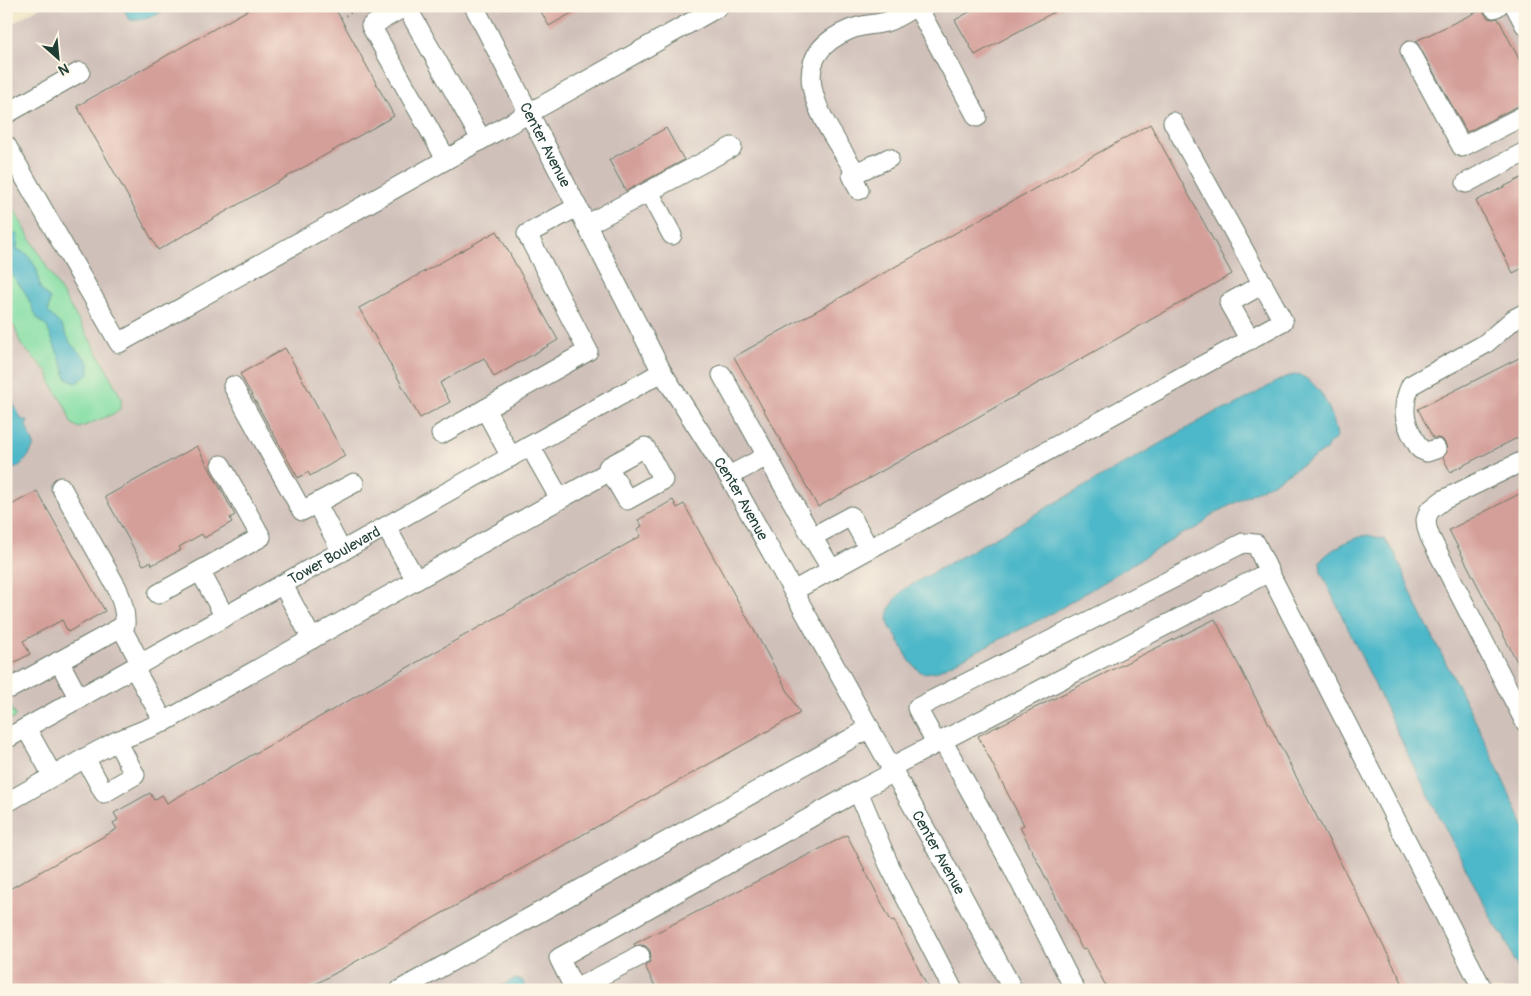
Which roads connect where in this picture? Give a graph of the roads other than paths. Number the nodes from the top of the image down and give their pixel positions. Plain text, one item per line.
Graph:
1 (406, 6) edge
2 (474, 6) edge
3 (720, 6) edge
4 (917, 6) edge
5 (1515, 6) edge
6 (1525, 25) edge
7 (1410, 51) dead end
8 (80, 72) dead end
9 (529, 113) junction
10 (6, 114) edge
11 (1525, 115) edge
12 (978, 117) dead end
13 (1174, 122) dead end
14 (481, 140) junction
15 (6, 146) edge
16 (732, 147) dead end
17 (1525, 152) edge
18 (889, 158) dead end
19 (446, 159) junction
20 (1466, 183) dead end
21 (649, 192) junction
22 (577, 207) junction
23 (586, 225) junction
24 (672, 234) dead end
25 (1263, 284) junction
26 (1525, 313) edge
27 (1250, 340) junction
28 (662, 372) junction
29 (722, 375) dead end
30 (234, 386) dead end
31 (485, 409) junction
32 (441, 434) dead end
33 (530, 446) junction
34 (1436, 449) dead end
35 (767, 456) junction
36 (511, 457) junction
37 (1525, 460) edge
38 (221, 465) dead end
39 (610, 471) dead end
40 (729, 476) junction
41 (354, 483) dead end
42 (61, 487) dead end
43 (560, 499) junction
44 (317, 504) junction
45 (386, 527) junction
46 (812, 537) junction
47 (869, 549) junction
48 (342, 552) junction
49 (832, 570) junction
50 (200, 571) junction
51 (1270, 572) junction
52 (416, 580) junction
53 (283, 585) junction
54 (793, 591) junction
55 (158, 594) dead end
56 (225, 617) junction
57 (121, 628) junction
58 (312, 639) junction
59 (59, 661) junction
60 (137, 666) junction
61 (11, 688) dead end
62 (79, 699) junction
63 (164, 722) junction
64 (1525, 722) edge
65 (26, 728) junction
66 (870, 728) junction
67 (6, 739) edge
68 (117, 740) junction
69 (939, 742) junction
70 (85, 758) junction
71 (892, 769) junction
72 (53, 776) junction
73 (858, 791) junction
74 (6, 803) edge
75 (640, 956) dead end
76 (575, 989) edge
77 (400, 990) edge
78 (953, 990) edge
79 (1013, 990) edge
80 (1075, 990) edge
81 (1483, 990) edge

1 - 14 street
1 - 19 street
2 - 9 street, Center Avenue
3 - 9 street
4 - 12 street
4 - 18 street
5 - 6 street
7 - 11 street
8 - 10 street
9 - 14 street
9 - 22 street, Center Avenue
13 - 25 street
14 - 19 street
15 - 19 street
16 - 21 street
17 - 20 street
21 - 23 street
21 - 24 street
22 - 23 street, Center Avenue
22 - 31 street
23 - 28 street, Center Avenue
25 - 27 street
25 - 27 street
26 - 34 street
27 - 47 street
28 - 33 street, Tower Boulevard
28 - 40 street, Center Avenue
29 - 35 street
30 - 44 street
31 - 32 street
31 - 36 street
33 - 36 street, Tower Boulevard
33 - 43 street
35 - 40 street
35 - 46 street
36 - 45 street, Tower Boulevard
37 - 64 street
38 - 50 street
39 - 43 street
40 - 54 street, Center Avenue
41 - 44 street
42 - 57 street
43 - 52 street
44 - 48 street
45 - 48 street, Tower Boulevard
45 - 52 street
46 - 47 street
46 - 49 street
47 - 49 street
48 - 53 street, Tower Boulevard
49 - 54 street
50 - 55 street
50 - 56 street
51 - 69 street
51 - 69 street
51 - 81 street
52 - 58 street
53 - 56 street, Tower Boulevard
53 - 58 street
54 - 66 street, Center Avenue
56 - 60 street, Tower Boulevard
57 - 59 street
57 - 60 street
58 - 63 street
59 - 61 street
59 - 62 street
60 - 62 street, Tower Boulevard
60 - 63 street
62 - 65 street, Tower Boulevard
63 - 68 street
65 - 67 street, Tower Boulevard
65 - 72 street
66 - 71 street, Center Avenue
66 - 77 street
68 - 70 street
68 - 70 street
69 - 71 street
69 - 80 street
70 - 72 street
71 - 73 street
71 - 79 street, Center Avenue
72 - 74 street
73 - 76 street
73 - 78 street
75 - 76 street

